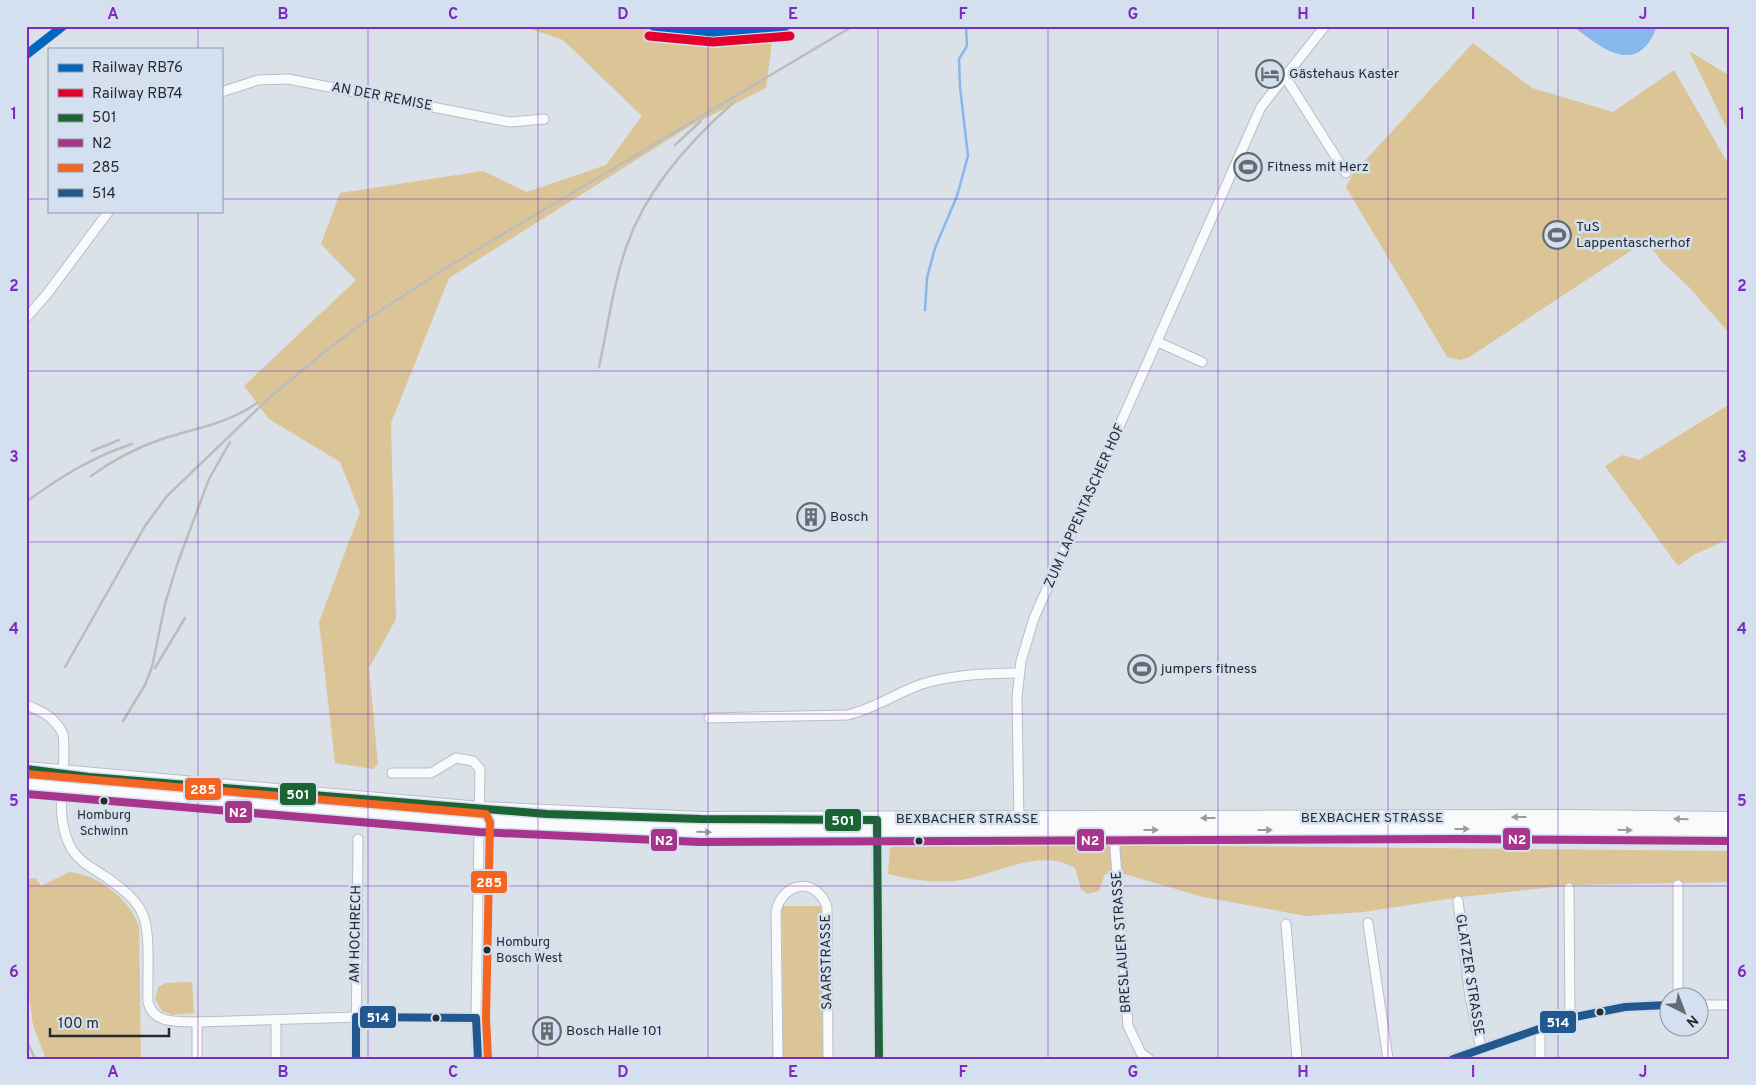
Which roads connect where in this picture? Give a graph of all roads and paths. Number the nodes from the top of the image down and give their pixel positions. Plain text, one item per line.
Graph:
1 (1325, 26) edge
2 (1284, 76) junction
3 (222, 92) edge
4 (544, 119) dead end
5 (1346, 173) dead end
6 (107, 212) edge
7 (26, 318) edge
8 (1158, 342) junction
9 (1202, 362) dead end
10 (1019, 673) junction
11 (26, 705) edge
12 (709, 718) dead end
13 (26, 769) edge
14 (392, 773) dead end
15 (62, 780) junction
16 (26, 784) edge
17 (480, 816) junction
18 (1730, 820) edge
19 (1116, 824) junction
20 (877, 826) junction
21 (1019, 826) junction
22 (1730, 831) edge
23 (358, 839) dead end
24 (1678, 885) dead end
25 (1569, 888) dead end
26 (1458, 901) dead end
27 (1368, 923) dead end
28 (1286, 924) dead end
29 (1678, 988) edge
30 (1708, 1005) edge
31 (1658, 1006) edge
32 (1730, 1006) edge
33 (356, 1017) junction
34 (476, 1018) junction
35 (1570, 1018) junction
36 (276, 1020) junction
37 (197, 1022) junction
38 (1538, 1030) junction
39 (1481, 1049) junction
40 (197, 1059) edge
41 (276, 1059) edge
42 (356, 1059) edge
43 (478, 1059) edge
44 (778, 1059) edge
45 (828, 1059) edge
46 (879, 1059) edge
47 (1149, 1059) edge
48 (1297, 1059) edge
49 (1388, 1059) edge
50 (1452, 1059) edge
51 (1540, 1059) edge

1 - 2 street, ZUM LAPPENTASCHER HOF
2 - 5 street
2 - 8 street, ZUM LAPPENTASCHER HOF
3 - 4 street, AN DER REMISE
6 - 7 street
8 - 9 street
8 - 10 street, ZUM LAPPENTASCHER HOF
10 - 12 street
10 - 21 street, ZUM LAPPENTASCHER HOF
11 - 15 street
13 - 15 main road, BEXBACHER STRASSE
14 - 17 street
15 - 16 main road, BEXBACHER STRASSE
15 - 17 main road, BEXBACHER STRASSE
15 - 37 street
17 - 20 main road, BEXBACHER STRASSE
17 - 34 street
18 -> 19 main road, BEXBACHER STRASSE
19 - 21 main road, BEXBACHER STRASSE
19 - 21 main road, BEXBACHER STRASSE
19 -> 22 main road, BEXBACHER STRASSE
19 - 47 street, BRESLAUER STRASSE
20 - 21 main road, BEXBACHER STRASSE
20 - 46 street
23 - 33 street, AM HOCHRECH
24 - 29 street
25 - 35 street
26 - 39 street, GLATZER STRASSE
27 - 49 street
28 - 48 street
30 - 32 street
31 - 35 street
33 - 34 street
33 - 36 street
33 - 42 street, AM HOCHRECH
34 - 43 street
35 - 38 street
36 - 37 street
36 - 41 street
37 - 40 street
38 - 39 street
38 - 51 street
39 - 50 street
44 - 45 street, SAARSTRASSE

